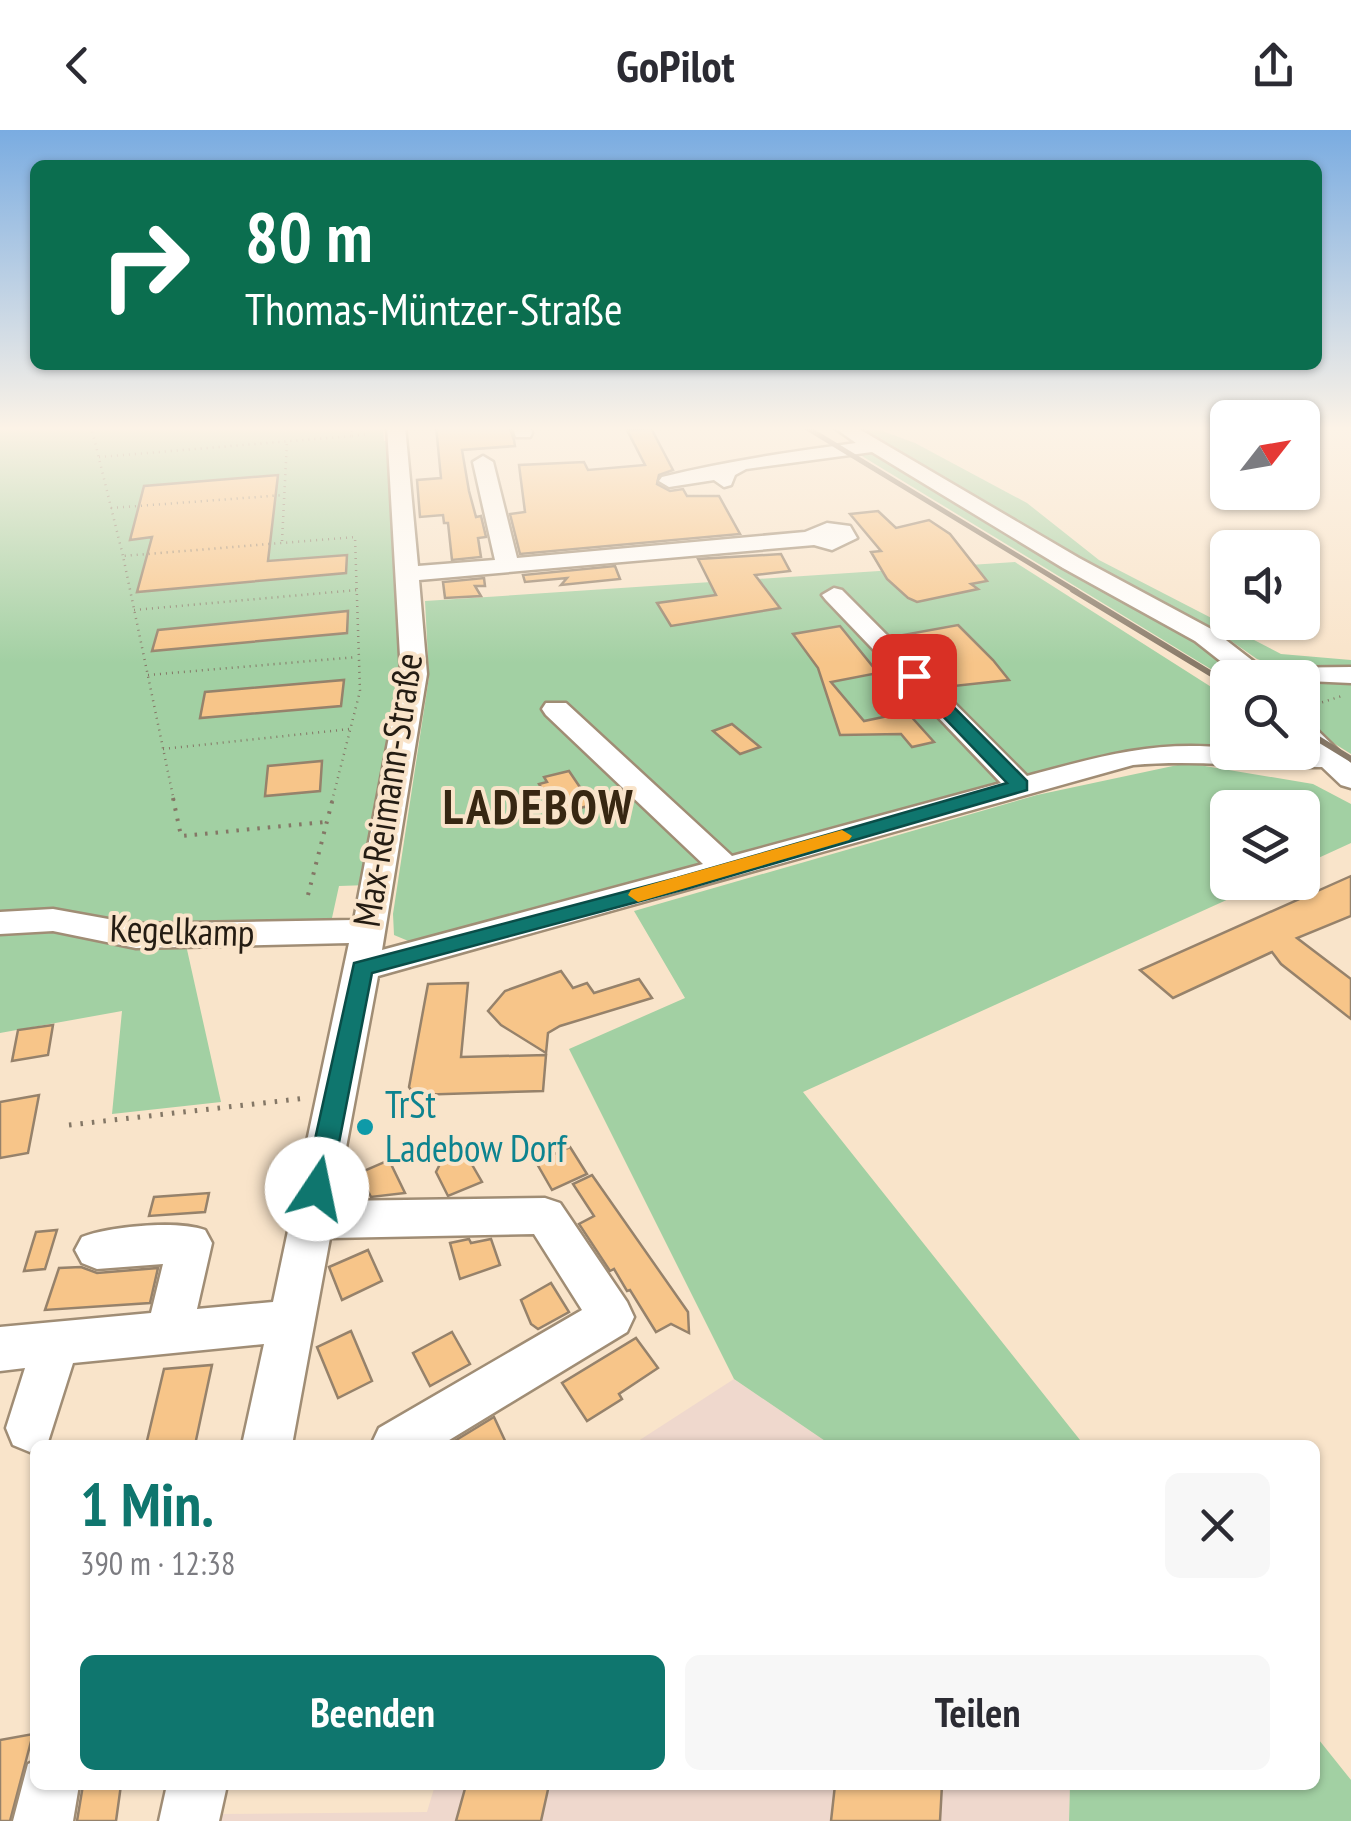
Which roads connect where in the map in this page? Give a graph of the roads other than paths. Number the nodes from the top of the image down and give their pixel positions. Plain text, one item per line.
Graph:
1 (403, 505) edge
2 (493, 505) edge
3 (974, 505) edge
4 (815, 538) dead end
5 (508, 565) junction
6 (409, 574) junction
7 (834, 595) dead end
8 (1240, 660) edge
9 (1351, 675) edge
10 (1320, 676) edge
11 (556, 709) dead end
12 (1320, 753) edge
13 (1210, 755) edge
14 (1320, 757) edge
15 (1351, 779) edge
16 (1020, 786) junction
17 (1351, 793) edge
18 (728, 870) junction
19 (0, 923) edge
20 (364, 950) junction
21 (310, 1220) junction
22 (96, 1250) dead end
23 (292, 1322) junction
24 (169, 1332) junction
25 (56, 1344) junction
26 (0, 1350) edge
27 (30, 1428) dead end
28 (268, 1440) edge
29 (404, 1440) edge
30 (48, 1790) edge
31 (195, 1790) edge
32 (43, 1821) edge
33 (188, 1821) edge

1 - 6 street, Max-Reimann-Straße
2 - 5 street
3 - 8 street
4 - 5 street
5 - 6 street
6 - 20 street, Max-Reimann-Straße
7 - 16 street
9 - 10 street
11 - 18 street
12 - 15 street
13 - 16 street, Kegelkamp
14 - 17 street
16 - 18 street, Kegelkamp
18 - 20 street, Kegelkamp
19 - 20 street, Kegelkamp
20 - 21 street, Max-Reimann-Straße
21 - 23 street, Max-Reimann-Straße
21 - 29 street
22 - 24 street
23 - 24 street
23 - 28 street, Max-Reimann-Straße
24 - 25 street
25 - 26 street
25 - 27 street
30 - 32 street
31 - 33 street

